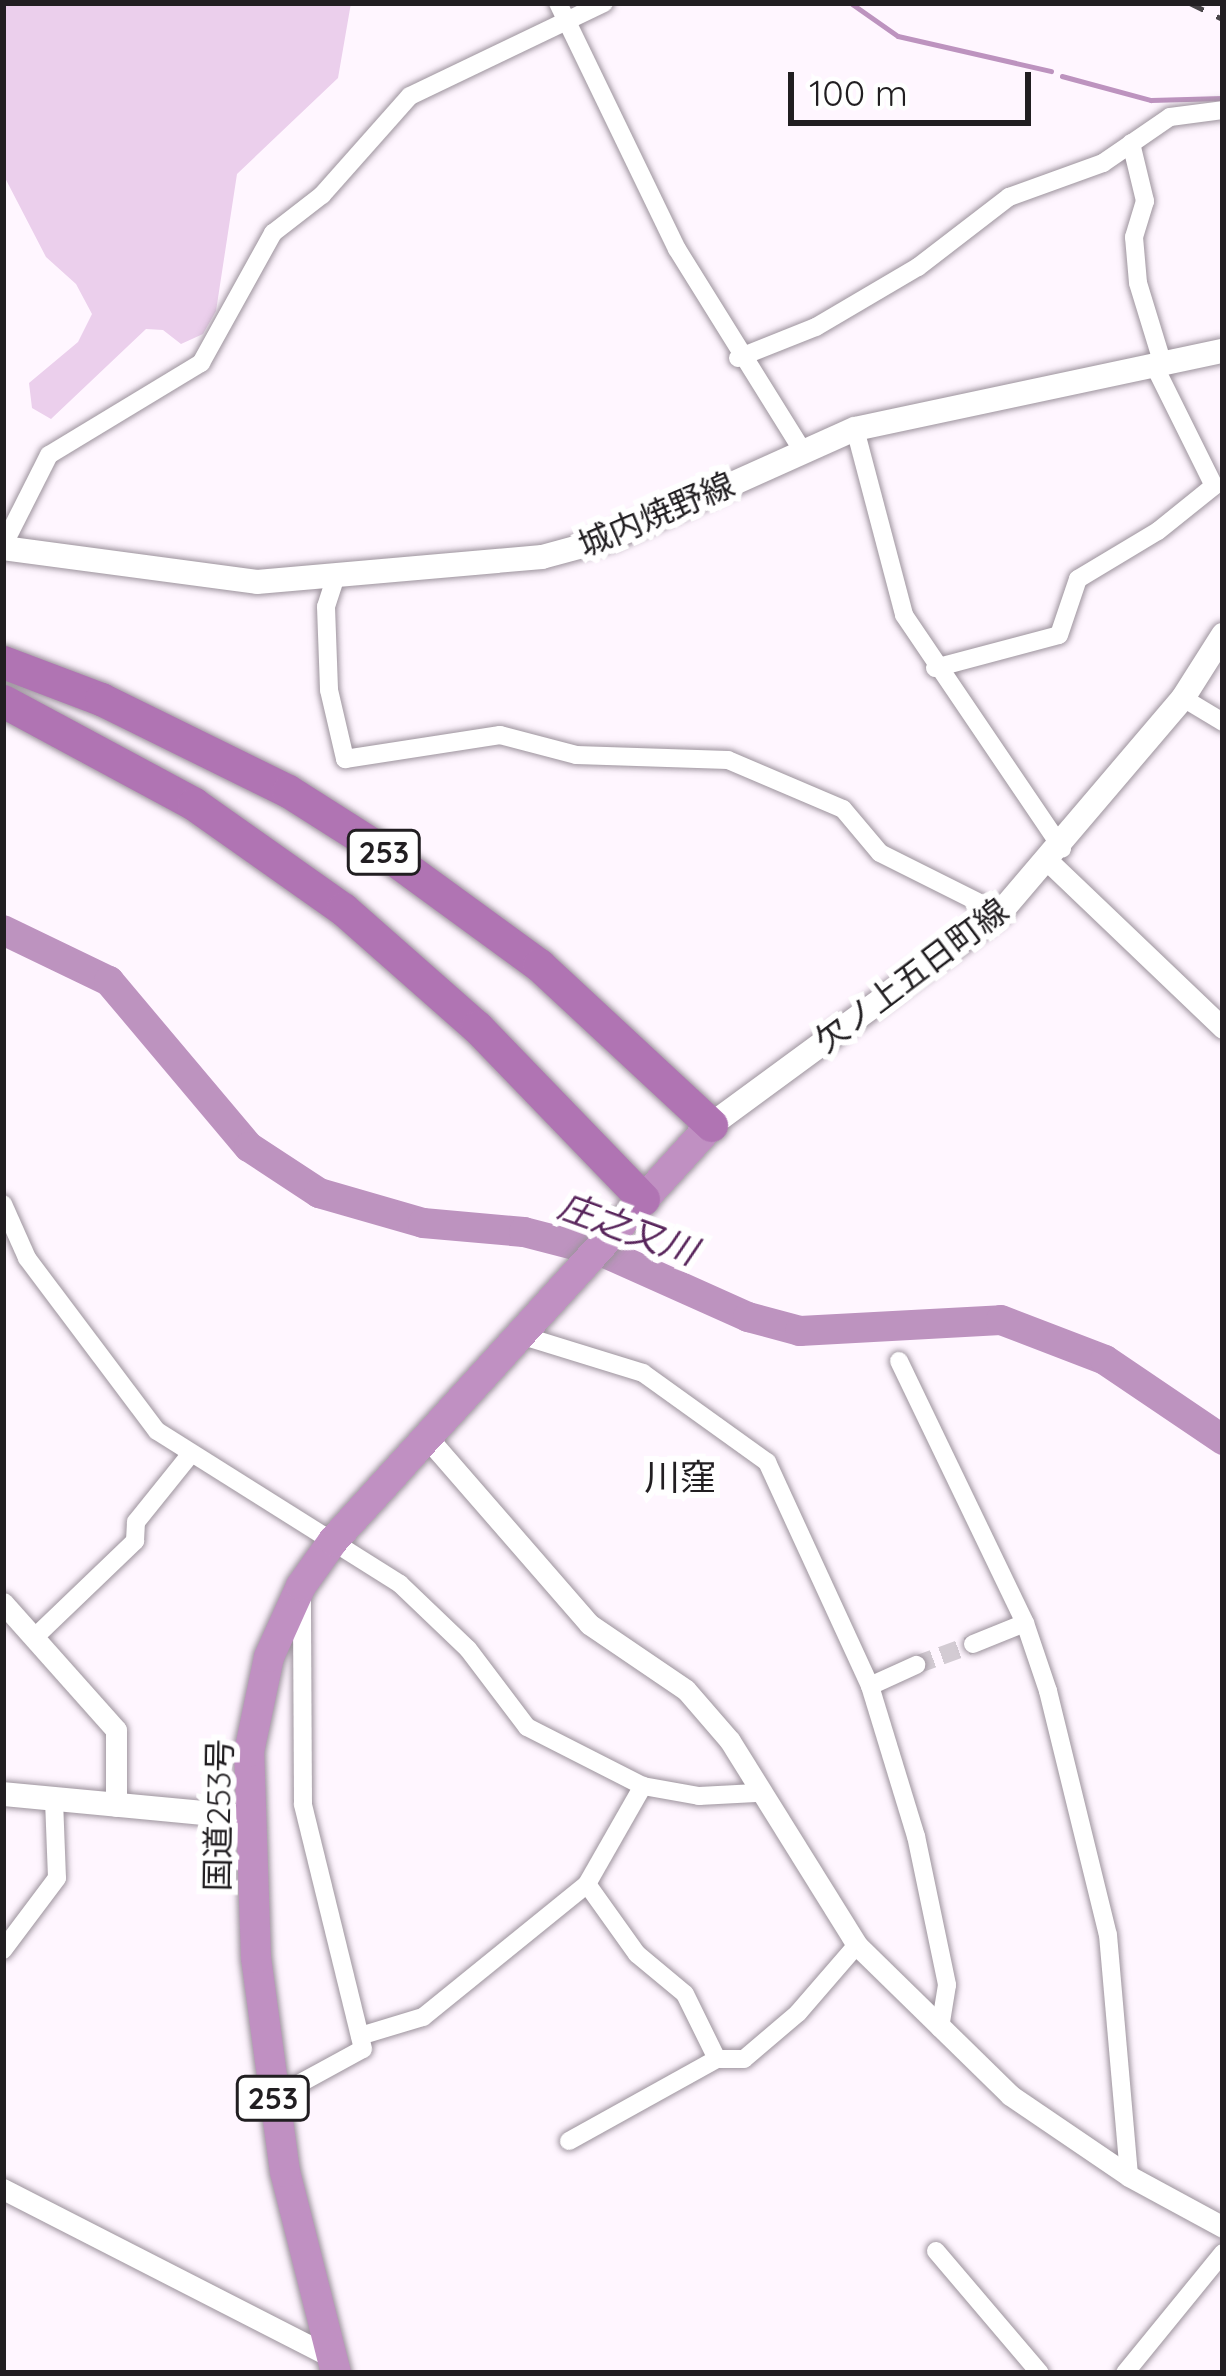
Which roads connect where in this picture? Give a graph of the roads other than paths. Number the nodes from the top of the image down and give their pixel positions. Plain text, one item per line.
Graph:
1 (604, 3) edge
2 (562, 11) edge
3 (1223, 110) edge
4 (1131, 143) junction
5 (1223, 351) edge
6 (738, 358) junction
7 (1159, 366) junction
8 (855, 429) junction
9 (802, 450) junction
10 (3, 547) edge
11 (335, 579) junction
12 (1223, 635) edge
13 (3, 662) edge
14 (935, 668) junction
15 (1184, 698) junction
16 (3, 701) edge
17 (1223, 722) edge
18 (1055, 855) junction
19 (1000, 913) junction
20 (1223, 1028) edge
21 (711, 1125) junction
22 (643, 1199) junction
23 (3, 1204) edge
24 (514, 1333) junction
25 (898, 1361) dead end
26 (424, 1434) junction
27 (189, 1456) junction
28 (333, 1541) junction
29 (301, 1586) junction
30 (3, 1603) edge
31 (1025, 1623) junction
32 (35, 1637) junction
33 (973, 1644) tunnel mouth
34 (916, 1665) tunnel mouth
35 (870, 1686) junction
36 (644, 1786) junction
37 (756, 1793) junction
38 (3, 1794) edge
39 (54, 1801) junction
40 (116, 1806) junction
41 (247, 1817) junction
42 (586, 1884) junction
43 (856, 1946) junction
44 (3, 1950) edge
45 (940, 2027) junction
46 (360, 2036) junction
47 (717, 2060) junction
48 (273, 2098) junction
49 (569, 2141) dead end
50 (1130, 2176) junction
51 (3, 2189) edge
52 (1223, 2227) edge
53 (936, 2252) dead end
54 (1223, 2253) edge
55 (335, 2366) edge
56 (1040, 2373) edge
57 (1125, 2373) edge

1 - 2 street
2 - 6 street
2 - 10 street
3 - 4 street
4 - 6 street
4 - 7 street
5 - 7 main road, 城内焼野線
6 - 9 street
7 - 8 main road, 城内焼野線
7 - 14 street
8 - 9 main road, 城内焼野線
8 - 14 street
9 - 11 main road, 城内焼野線
10 - 11 main road, 城内焼野線
11 - 19 street
12 - 15 main road, 欠ノ上五日町線
13 - 21 highway, 253
14 - 18 street
15 - 17 street
15 - 18 main road, 欠ノ上五日町線
16 - 22 highway, 253
18 - 19 main road, 欠ノ上五日町線
18 - 20 street
19 - 21 main road, 欠ノ上五日町線
21 - 22 highway, 国道253号 / 253
22 - 24 highway, 国道253号 / 253
23 - 27 street
24 - 26 highway, 国道253号 / 253
24 - 35 street
25 - 31 street
26 - 28 highway, 国道253号 / 253
26 - 37 street
27 - 28 street
27 - 32 street
28 - 29 highway, 国道253号 / 253
28 - 36 street
29 - 41 highway, 国道253号 / 253
29 - 46 street
30 - 32 street
31 - 33 street
31 - 50 street
32 - 40 street
34 - 35 street
35 - 45 street
36 - 37 street
36 - 42 street
37 - 43 street
38 - 39 main road
39 - 40 main road
39 - 44 street
40 - 41 main road
41 - 48 highway, 国道253号 / 253
42 - 46 street
42 - 47 street
43 - 45 street
43 - 47 street
45 - 50 street
46 - 48 street
47 - 49 street
48 - 55 highway, 国道253号 / 253
50 - 52 street
51 - 55 street
53 - 56 street
54 - 57 street

